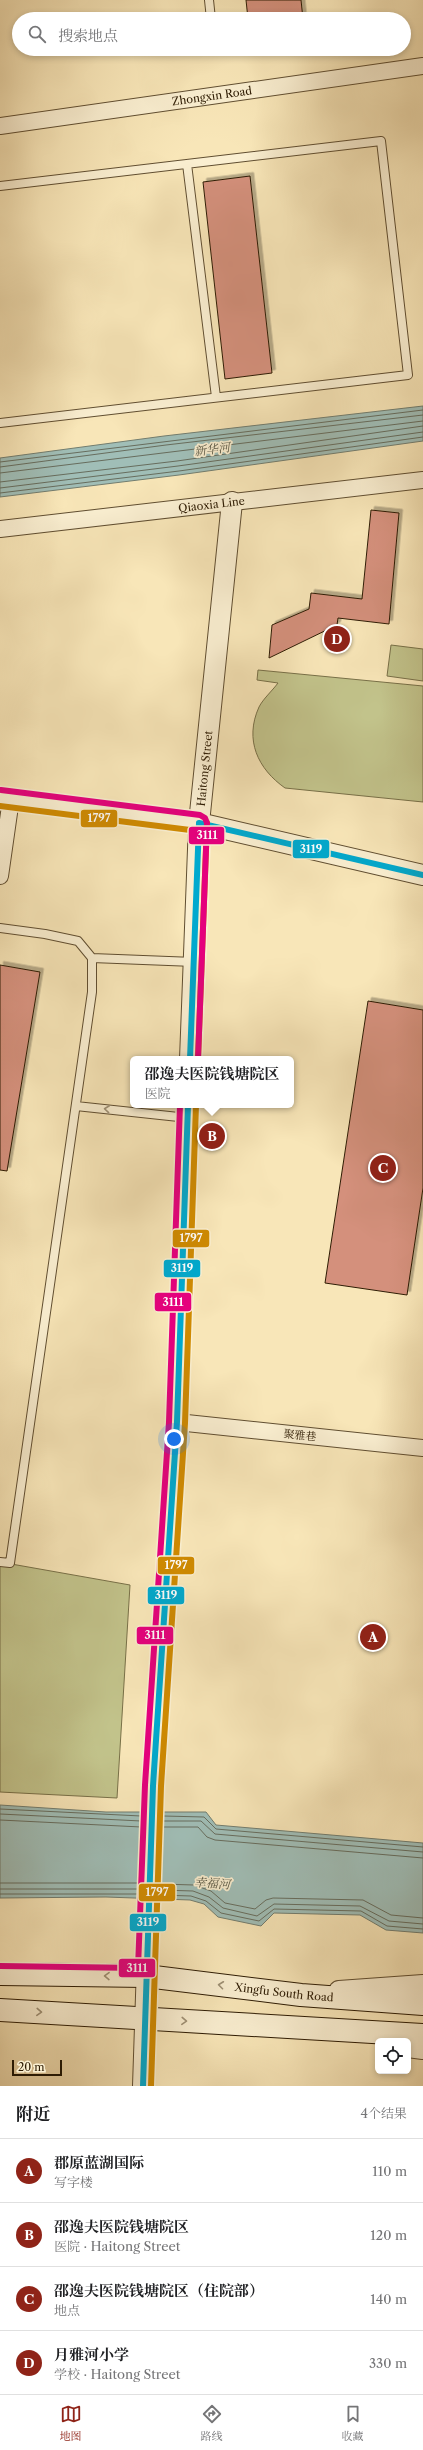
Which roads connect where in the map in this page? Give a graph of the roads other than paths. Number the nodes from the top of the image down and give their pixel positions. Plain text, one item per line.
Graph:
1 (209, 0) edge
2 (210, 12) edge
3 (423, 66) edge
4 (0, 126) edge
5 (187, 164) junction
6 (0, 186) edge
7 (216, 397) junction
8 (0, 423) edge
9 (423, 480) edge
10 (232, 502) junction
11 (0, 529) edge
12 (5, 798) edge
13 (199, 823) junction
14 (423, 875) edge
15 (0, 876) edge
16 (0, 928) edge
17 (92, 958) junction
18 (194, 962) junction
19 (190, 1056) edge
20 (76, 1106) junction
21 (188, 1111) edge
22 (176, 1422) junction
23 (423, 1448) edge
24 (0, 1562) edge
25 (0, 1974) edge
26 (146, 1976) junction
27 (423, 1985) edge
28 (301, 1995) junction
29 (423, 2004) edge
30 (0, 2010) edge
31 (145, 2018) junction
32 (291, 2027) junction
33 (423, 2035) edge
34 (375, 2041) edge
35 (411, 2047) edge
36 (423, 2049) edge
37 (143, 2086) edge

1 - 2 lane
3 - 4 street, Zhongxin Road
5 - 6 lane
5 - 7 lane
5 - 7 lane
7 - 8 lane
9 - 10 street, Qiaoxia Line
10 - 11 street, Qiaoxia Line
10 - 13 street, Haitong Street
12 - 13 street
12 - 15 street
13 - 14 street
13 - 18 street, Haitong Street
16 - 17 lane
17 - 18 lane
17 - 20 lane
18 - 19 street, Haitong Street
21 -> 20 lane
20 - 24 lane
21 - 22 street
22 - 23 street, 聚雅巷
22 - 26 street
26 -> 25 main road, Xingfu South Road
28 -> 26 main road, Xingfu South Road
26 - 31 street
27 - 28 street, Xingfu South Road
28 - 29 main road
30 -> 31 main road
31 -> 32 main road
31 - 37 street
32 - 33 main road
32 - 34 street
35 - 36 street

